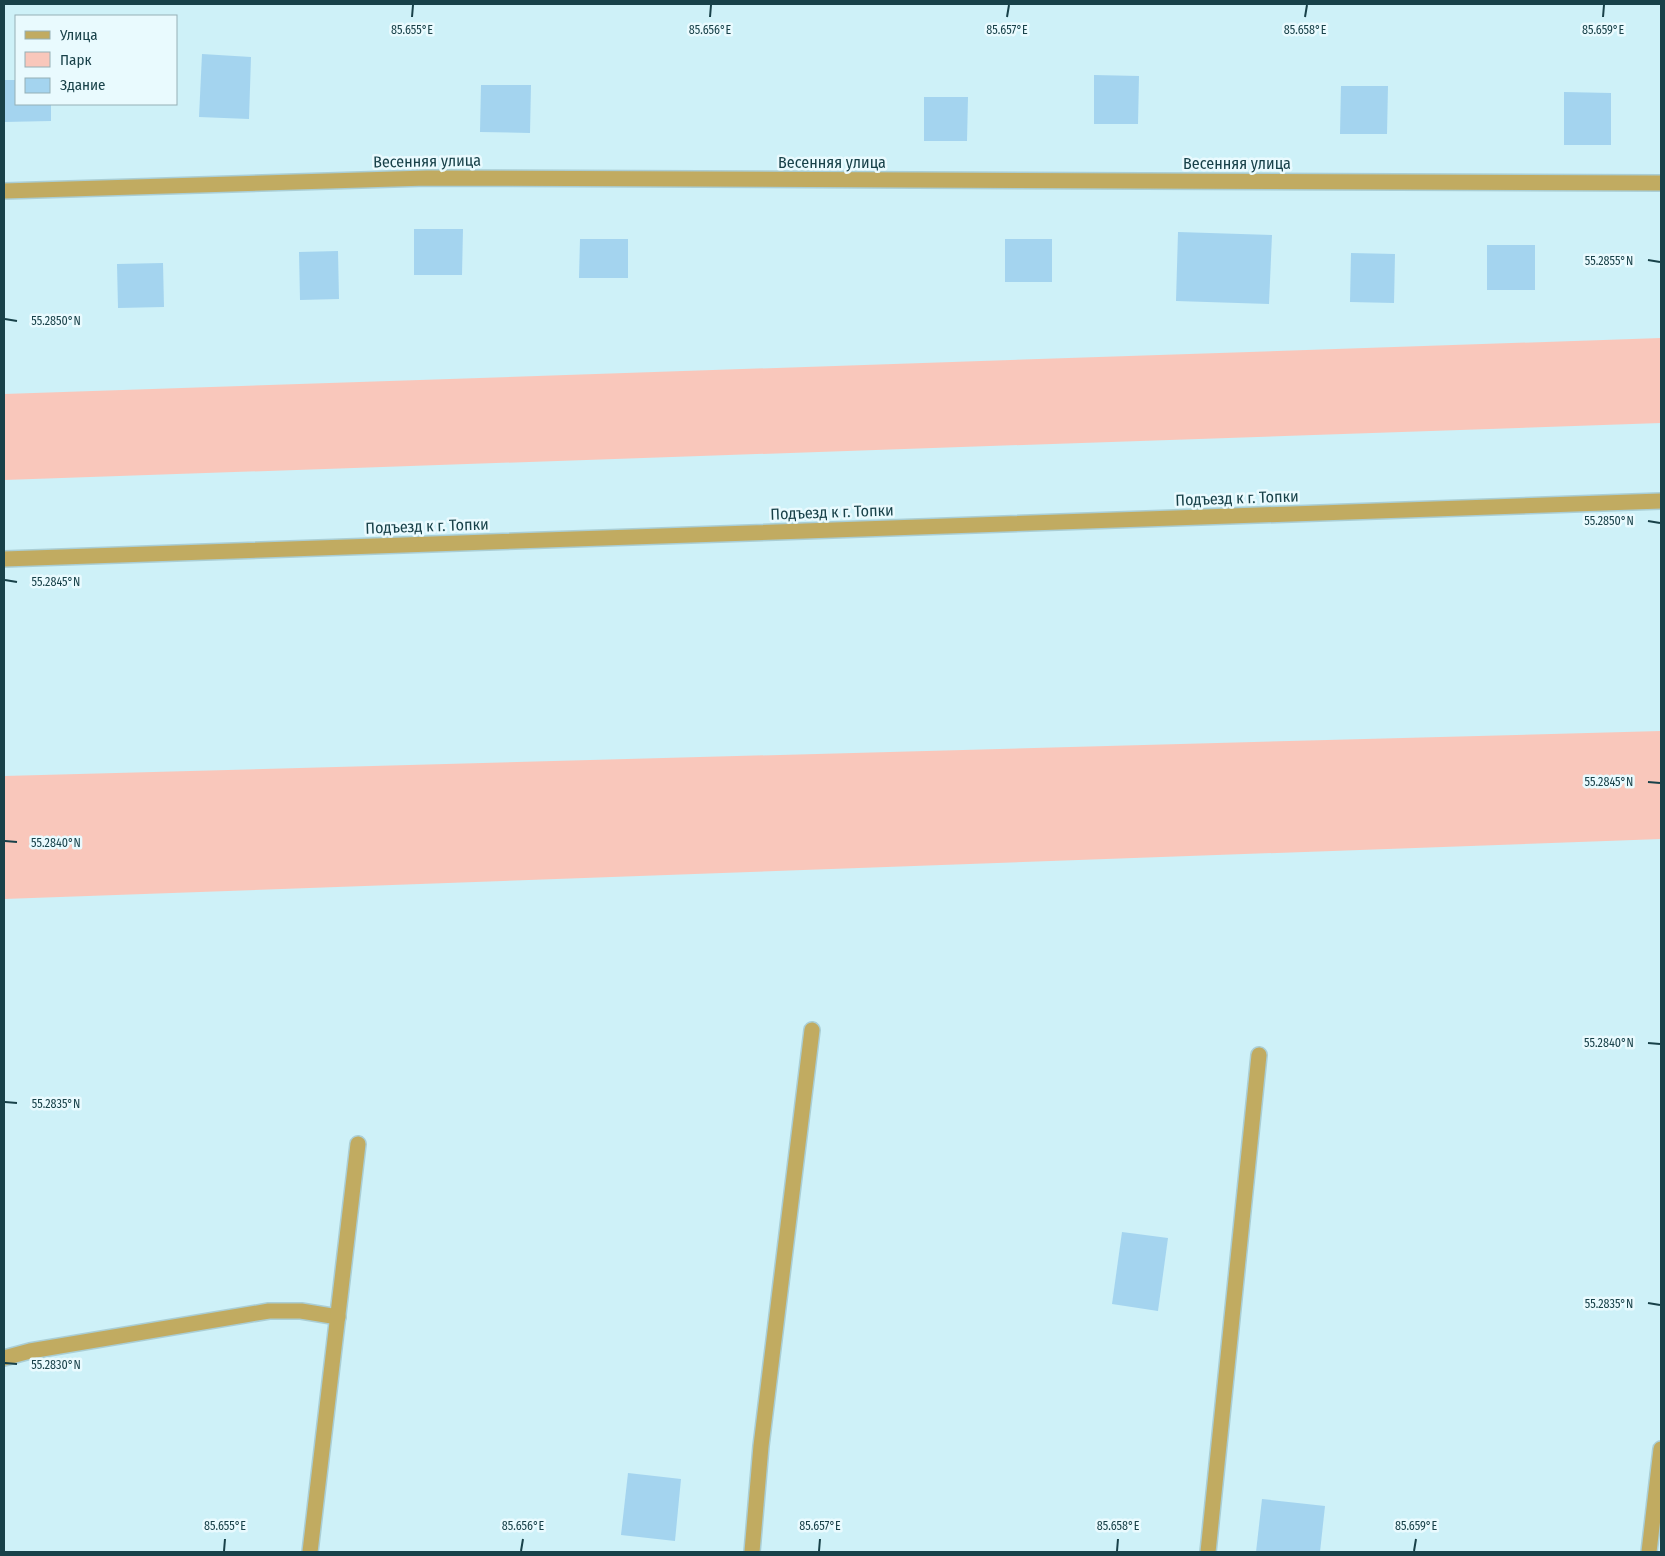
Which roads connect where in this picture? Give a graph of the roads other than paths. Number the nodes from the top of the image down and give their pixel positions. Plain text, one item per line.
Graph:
1 (1661, 183) edge
2 (4, 191) edge
3 (1661, 501) edge
4 (4, 559) edge
5 (812, 1030) dead end
6 (1260, 1055) dead end
7 (358, 1144) dead end
8 (338, 1317) junction
9 (4, 1358) edge
10 (1661, 1449) edge
11 (310, 1552) edge
12 (752, 1552) edge
13 (1208, 1552) edge
14 (1649, 1552) edge

1 - 2 street, Весенняя улица
3 - 4 street, Подъезд к г. Топки
5 - 12 street
6 - 13 street
7 - 8 street
8 - 9 street
8 - 11 street
10 - 14 street

